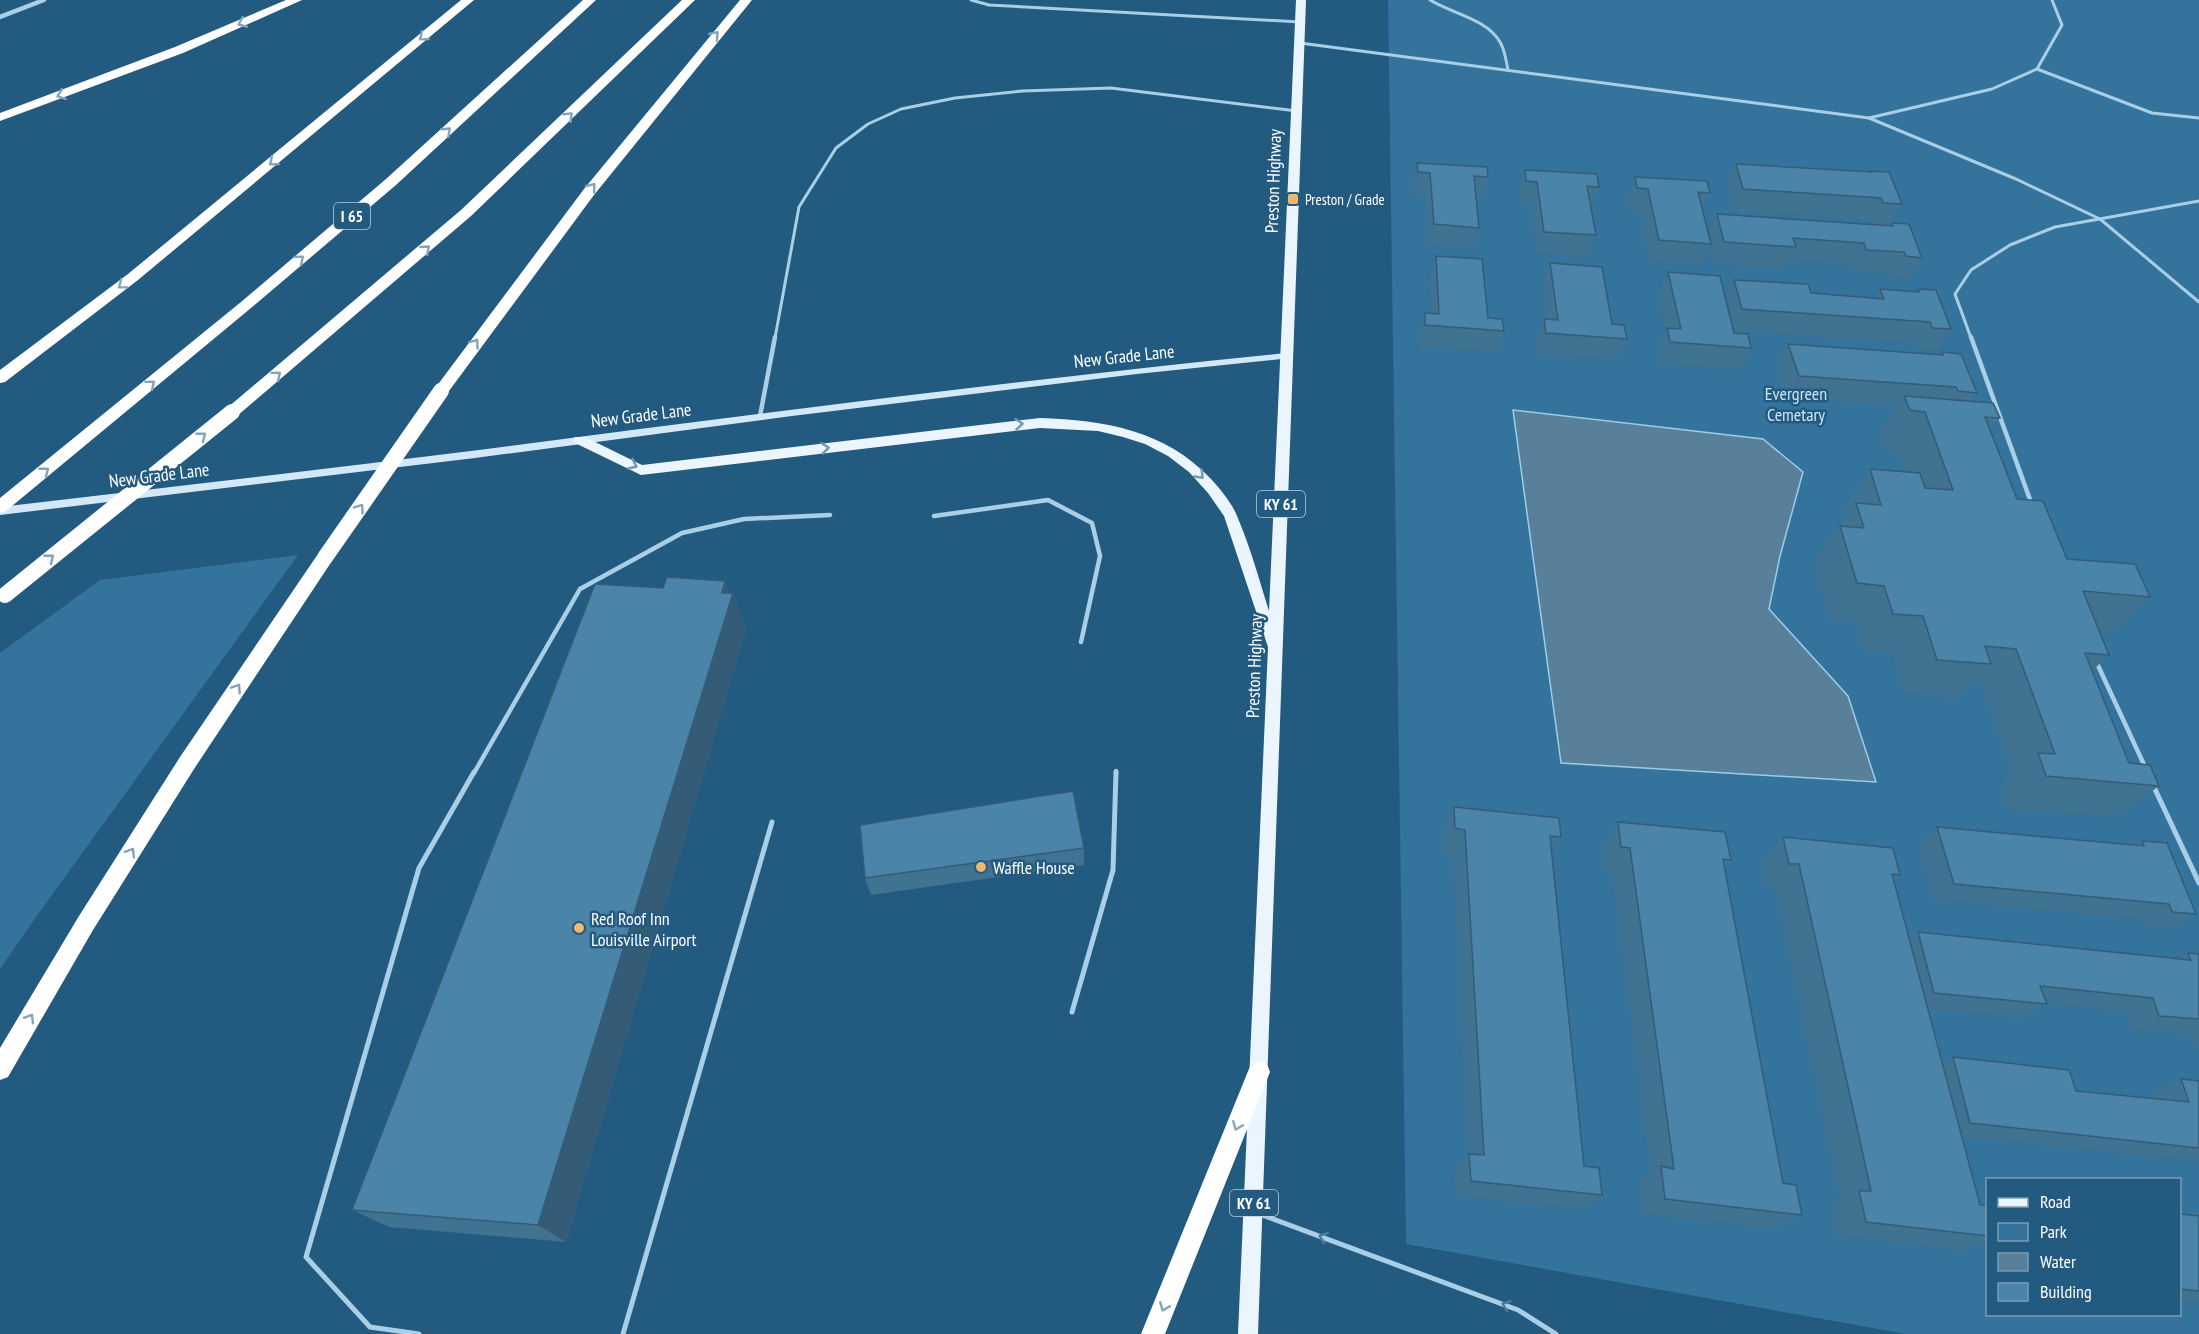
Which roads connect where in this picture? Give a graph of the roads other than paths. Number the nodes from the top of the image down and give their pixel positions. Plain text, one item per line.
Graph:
1 (44, 0) edge
2 (296, 0) edge
3 (468, 0) edge
4 (590, 0) edge
5 (689, 0) edge
6 (746, 0) edge
7 (971, 0) edge
8 (1301, 0) edge
9 (1430, 0) edge
10 (2052, 0) edge
11 (0, 17) edge
12 (1300, 22) junction
13 (1300, 43) junction
14 (2037, 69) junction
15 (1508, 70) junction
16 (1297, 111) junction
17 (0, 117) edge
18 (1869, 118) junction
19 (2199, 118) edge
20 (2199, 201) edge
21 (2100, 219) junction
22 (2199, 302) edge
23 (1287, 356) junction
24 (0, 378) edge
25 (760, 416) junction
26 (580, 440) junction
27 (2033, 508) edge
28 (0, 509) edge
29 (830, 515) dead end
30 (934, 516) dead end
31 (2, 596) edge
32 (1081, 642) dead end
33 (2091, 650) edge
34 (1276, 653) junction
35 (1116, 771) dead end
36 (772, 822) dead end
37 (2199, 883) edge
38 (1072, 1012) dead end
39 (0, 1069) edge
40 (1259, 1072) junction
41 (1253, 1211) junction
42 (419, 1334) edge
43 (623, 1334) edge
44 (1153, 1334) edge
45 (1248, 1334) edge
46 (1556, 1334) edge

1 - 11 street
2 -> 17 highway
3 -> 24 highway
28 -> 4 highway, I 65
31 -> 5 highway, bridge
39 -> 6 highway, bridge
7 - 12 lane
8 - 12 main road, Preston Highway / KY 61
9 - 15 lane
10 - 14 lane
12 - 13 main road, Preston Highway / KY 61
13 - 15 lane
13 - 16 main road, Preston Highway / KY 61
14 - 18 lane
14 - 19 lane
15 - 18 lane
16 - 23 main road, Preston Highway / KY 61
16 - 25 lane
18 - 21 lane
20 - 21 lane
21 - 22 lane
21 - 27 lane
23 - 25 main road, New Grade Lane
23 - 34 main road, Preston Highway / KY 61
25 - 26 main road, New Grade Lane
26 - 28 main road, New Grade Lane
26 -> 34 main road
29 - 42 lane
30 - 32 lane
33 - 37 lane
34 - 40 main road, Preston Highway / KY 61
35 - 38 lane
36 - 43 lane
40 - 41 main road, Preston Highway / KY 61
40 -> 44 highway
41 - 45 main road, Preston Highway / KY 61
46 -> 41 lane

